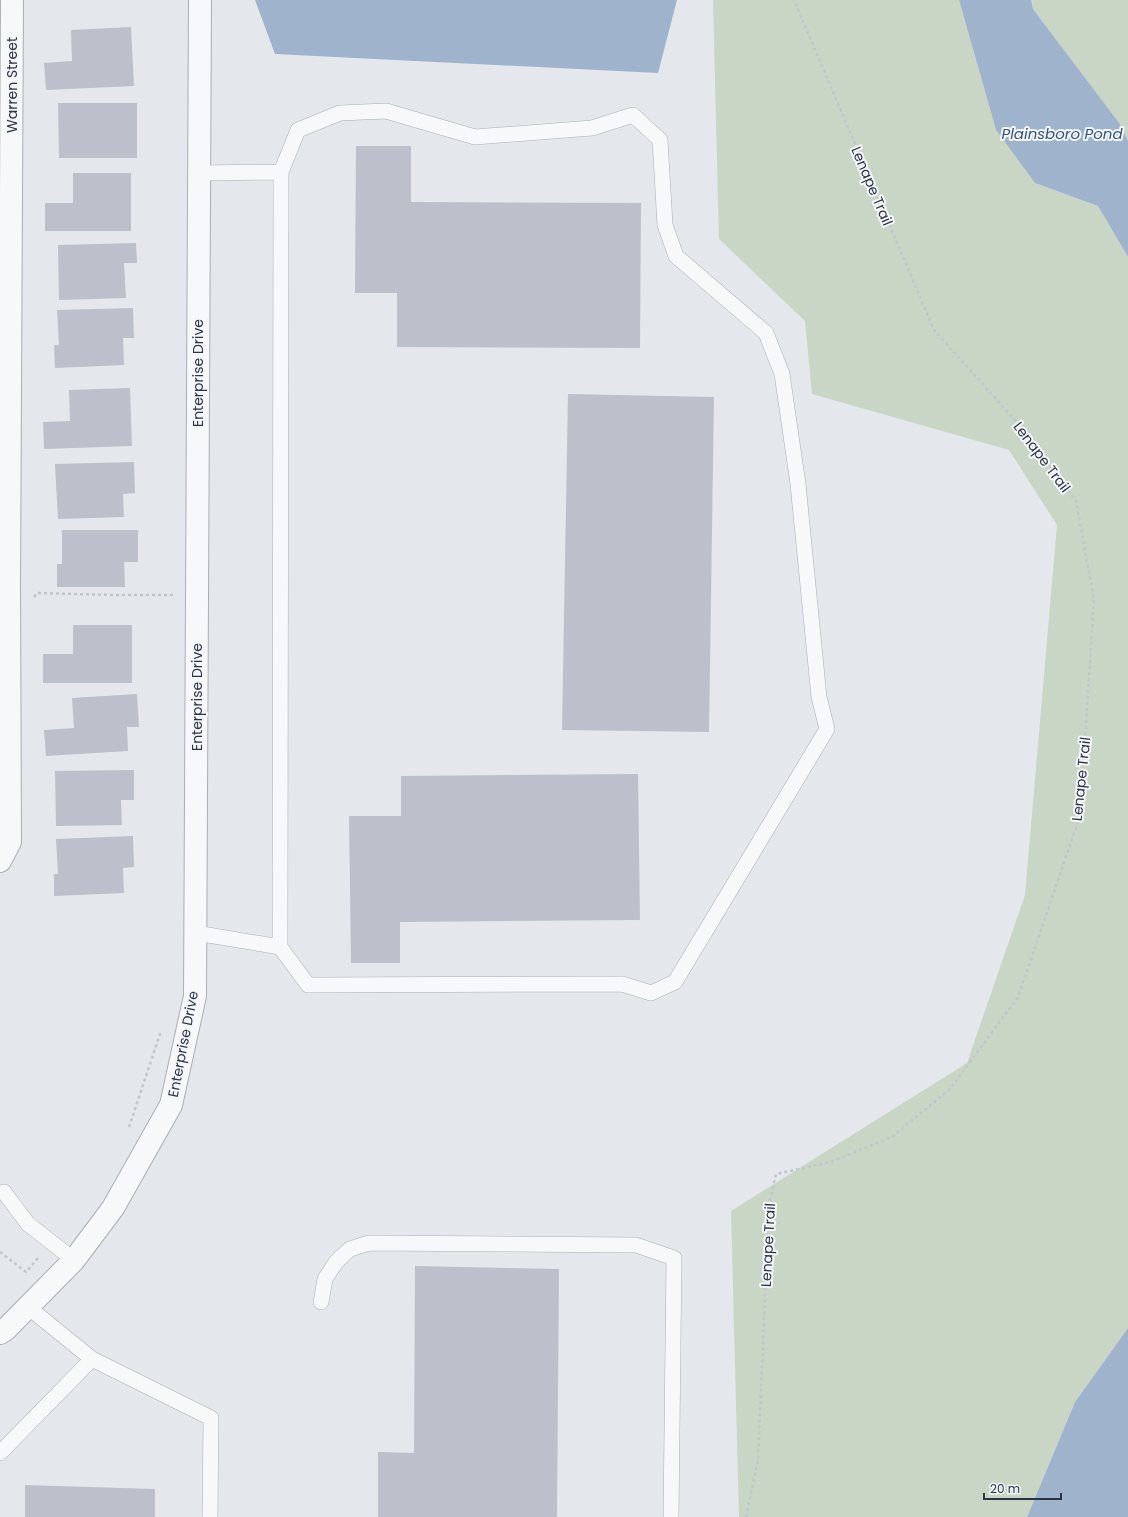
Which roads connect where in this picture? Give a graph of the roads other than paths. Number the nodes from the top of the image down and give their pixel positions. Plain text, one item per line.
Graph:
1 (12, 0) edge
2 (200, 0) edge
3 (6, 25) edge
4 (281, 172) junction
5 (199, 173) junction
6 (5, 309) edge
7 (5, 584) edge
8 (0, 861) edge
9 (196, 933) junction
10 (280, 947) junction
11 (4, 1192) dead end
12 (74, 1260) junction
13 (321, 1302) dead end
14 (28, 1307) junction
15 (0, 1333) edge
16 (92, 1359) junction
17 (0, 1453) edge
18 (210, 1517) edge
19 (671, 1517) edge

1 - 3 street, Warren Street
2 - 5 street, Enterprise Drive
3 - 6 street, Warren Street
4 - 5 lane
4 - 10 lane
4 - 10 lane
5 - 9 street, Enterprise Drive
6 - 7 street, Warren Street
7 - 8 street, Warren Street
9 - 10 lane
9 - 12 street, Enterprise Drive
11 - 12 lane
12 - 14 street, Enterprise Drive
13 - 19 lane
14 - 15 street, Enterprise Drive
14 - 16 lane
16 - 17 lane
16 - 18 lane

